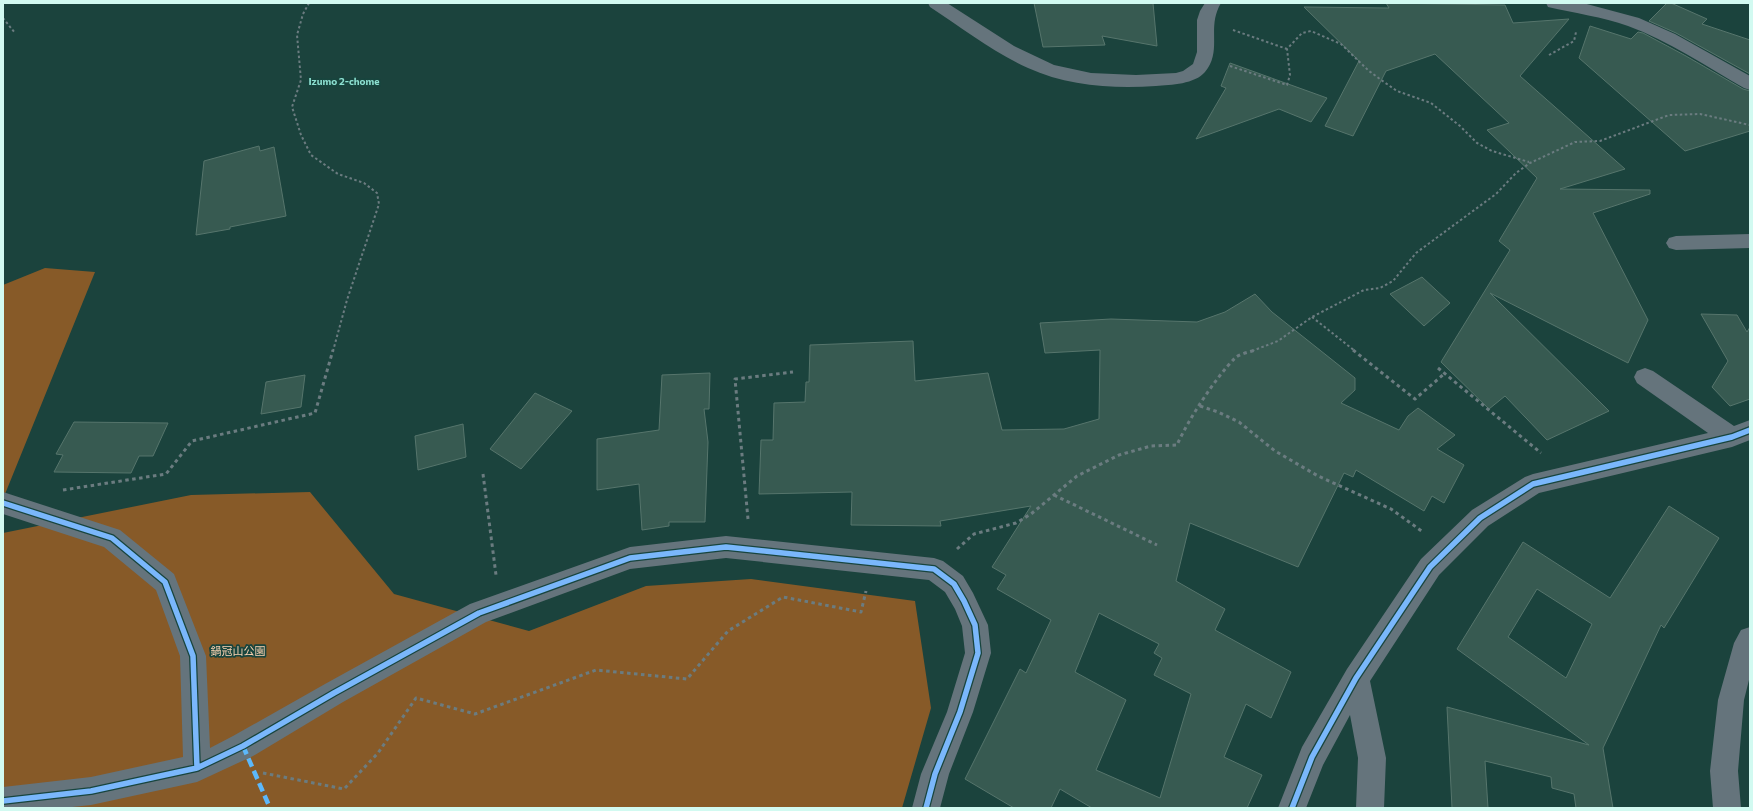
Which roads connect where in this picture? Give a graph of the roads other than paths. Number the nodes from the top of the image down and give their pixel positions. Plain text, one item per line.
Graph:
1 (936, 3) edge
2 (1213, 3) edge
3 (1554, 3) edge
4 (1750, 84) edge
5 (1750, 241) edge
6 (1676, 243) dead end
7 (1644, 377) dead end
8 (1741, 433) edge
9 (3, 503) edge
10 (1750, 639) edge
11 (1356, 678) junction
12 (197, 768) junction
13 (3, 800) edge
14 (926, 808) edge
15 (1292, 808) edge
16 (1370, 808) edge
17 (1728, 808) edge

1 - 2 street
3 - 4 street
5 - 6 street
7 - 8 street
8 - 11 street
9 - 12 street
10 - 17 street
11 - 15 street
11 - 16 street
12 - 13 street
12 - 14 street

